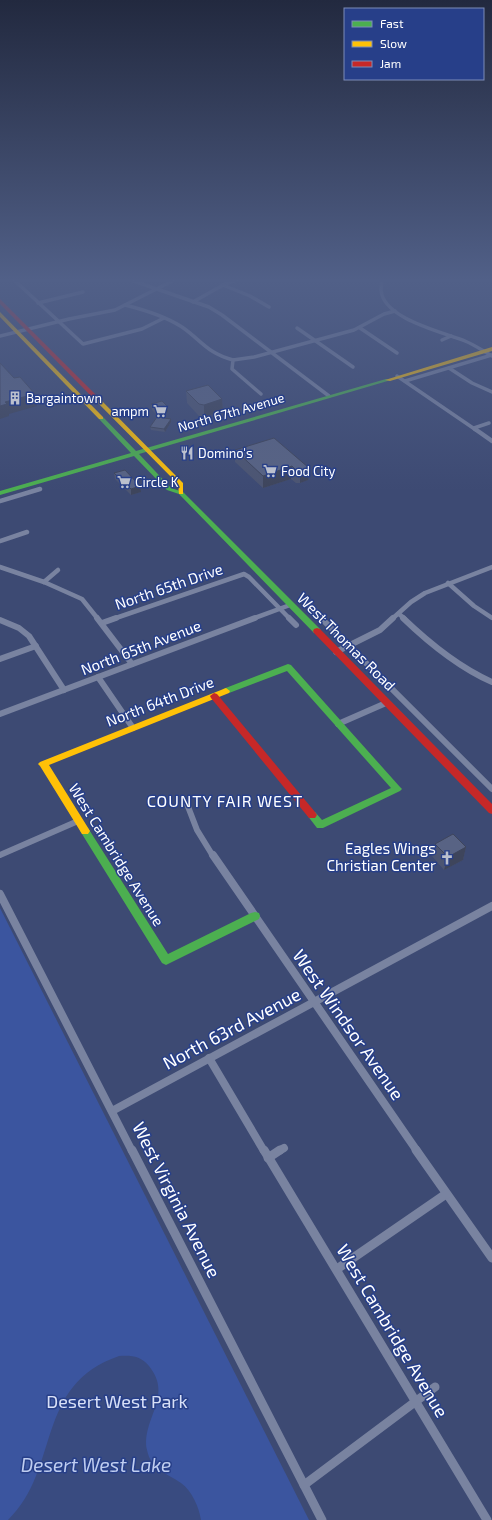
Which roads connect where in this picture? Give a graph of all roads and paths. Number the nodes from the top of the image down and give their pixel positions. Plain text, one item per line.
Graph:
1 (33, 349) edge
2 (47, 349) edge
3 (206, 349) edge
4 (267, 349) edge
5 (282, 349) edge
6 (328, 349) edge
7 (391, 349) edge
8 (271, 352) junction
9 (397, 353) dead end
10 (490, 353) edge
11 (233, 360) junction
12 (353, 367) dead end
13 (448, 368) junction
14 (401, 378) junction
15 (492, 392) edge
16 (262, 394) dead end
17 (329, 396) junction
18 (489, 423) dead end
19 (474, 428) junction
20 (492, 441) edge
21 (146, 450) junction
22 (134, 453) junction
23 (40, 489) dead end
24 (0, 493) edge
25 (181, 493) junction
26 (0, 501) edge
27 (27, 532) dead end
28 (0, 540) edge
29 (0, 567) edge
30 (492, 567) edge
31 (58, 570) dead end
32 (244, 574) joint
33 (44, 582) junction
34 (448, 583) junction
35 (290, 605) junction
36 (280, 609) junction
37 (313, 610) dead end
38 (399, 614) junction
39 (492, 618) edge
40 (0, 620) edge
41 (102, 623) junction
42 (296, 625) dead end
43 (36, 646) junction
44 (349, 646) junction
45 (336, 652) junction
46 (0, 659) edge
47 (132, 664) junction
48 (98, 677) junction
49 (492, 682) edge
50 (64, 690) junction
51 (214, 696) junction
52 (386, 703) junction
53 (0, 714) edge
54 (338, 724) junction
55 (133, 728) junction
56 (43, 764) joint
57 (492, 789) edge
58 (187, 804) dead end
59 (491, 807) edge
60 (78, 821) junction
61 (0, 855) edge
62 (0, 894) edge
63 (492, 906) edge
64 (255, 916) junction
65 (314, 1002) junction
66 (209, 1058) junction
67 (112, 1111) junction
68 (284, 1148) dead end
69 (268, 1158) junction
70 (446, 1194) junction
71 (492, 1258) edge
72 (337, 1269) junction
73 (435, 1387) dead end
74 (416, 1401) junction
75 (304, 1485) junction
76 (322, 1520) edge
77 (487, 1520) edge

1 - 22 main road, West Thomas Road
2 - 21 main road, West Thomas Road
3 - 11 street
4 - 8 street
5 - 8 street
6 - 12 street
7 - 9 street
8 - 11 street
8 - 17 street
10 - 13 street, North 67th Avenue
10 - 14 main road, North 67th Avenue
11 - 16 street
13 - 14 street, North 67th Avenue
13 - 15 street
14 - 17 main road, North 67th Avenue
14 - 19 street
17 - 21 main road, North 67th Avenue
18 - 19 street
19 - 20 street
21 - 22 main road, North 67th Avenue
21 - 25 main road, West Thomas Road
22 - 24 main road, North 67th Avenue
22 - 25 main road, West Thomas Road
23 - 26 street
25 - 35 main road, West Thomas Road
27 - 28 street
29 - 33 street
30 - 34 street
31 - 33 street
32 - 36 street, West Thomas Road
32 - 41 street, North 65th Drive
33 - 41 street
34 - 38 street
34 - 39 street
35 - 36 street, North 65th Avenue
35 - 45 main road, West Thomas Road
36 - 42 street, West Thomas Road
36 - 47 street, North 65th Avenue
37 - 44 street, West Thomas Road
38 - 44 street
38 - 49 street
40 - 43 street
41 - 47 street
43 - 46 street
43 - 50 street
44 - 45 street
44 - 57 street, West Thomas Road
45 - 52 main road, West Thomas Road
47 - 48 street, North 65th Avenue
48 - 50 street, North 65th Avenue
48 - 55 street
50 - 53 street, North 65th Avenue
51 - 54 main road, North 64th Drive
51 - 54 main road
51 - 55 main road, North 64th Drive
52 - 54 street
52 - 59 main road, West Thomas Road
55 - 56 main road, North 64th Drive
56 - 60 main road, West Cambridge Avenue
58 - 64 street, West Windsor Avenue
60 - 61 street
60 - 64 main road, West Cambridge Avenue
62 - 67 street, West Virginia Avenue
63 - 65 street, North 63rd Avenue
64 - 65 street, West Windsor Avenue
65 - 66 street, North 63rd Avenue
65 - 70 street, West Windsor Avenue
66 - 67 street, North 63rd Avenue
66 - 69 street, West Cambridge Avenue
67 - 75 street, West Virginia Avenue
68 - 69 street
69 - 72 street, West Cambridge Avenue
70 - 71 street, West Windsor Avenue
70 - 72 street
72 - 74 street, West Cambridge Avenue
73 - 74 street
74 - 75 street
74 - 77 street, West Cambridge Avenue
75 - 76 street, West Virginia Avenue

